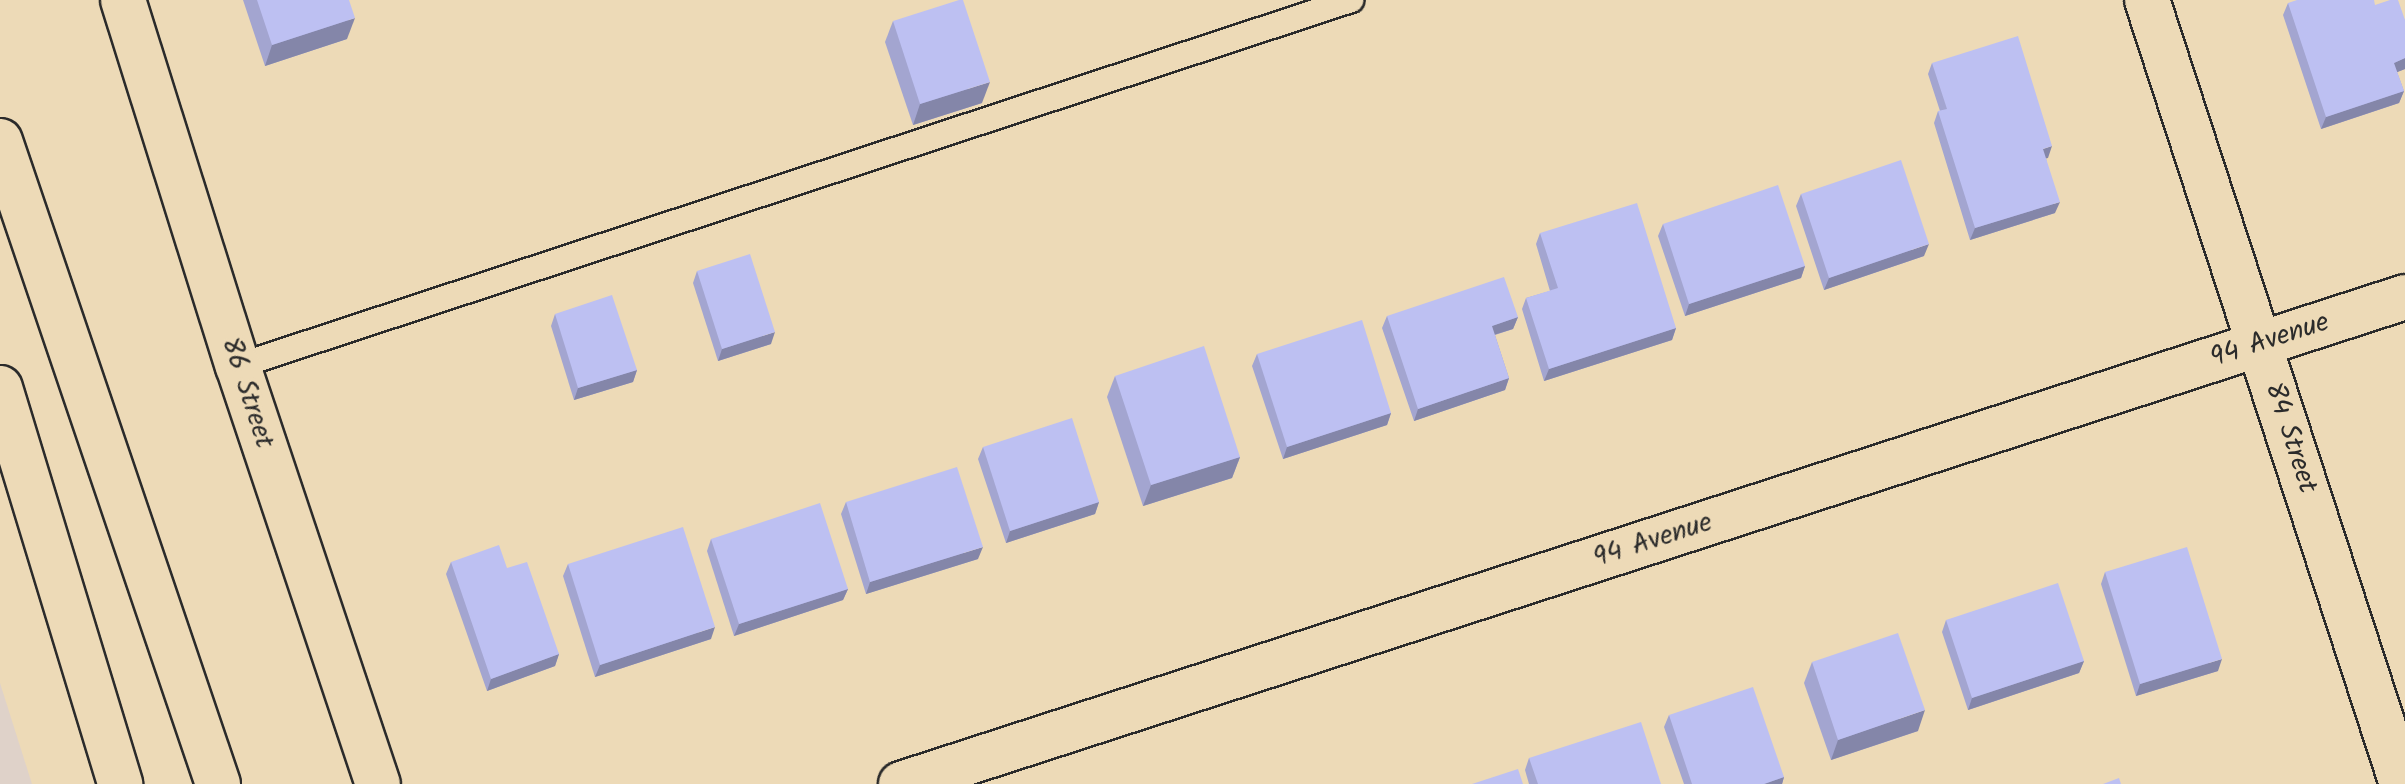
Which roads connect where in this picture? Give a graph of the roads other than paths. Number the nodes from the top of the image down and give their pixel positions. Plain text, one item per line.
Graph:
1 (123, 0) edge
2 (1351, 0) edge
3 (2147, 0) edge
4 (0, 141) edge
5 (2405, 297) edge
6 (2259, 344) junction
7 (238, 366) junction
8 (0, 388) edge
9 (120, 784) edge
10 (218, 784) edge
11 (378, 784) edge
12 (901, 784) edge
13 (2402, 784) edge

1 - 7 street, 86 Street
2 - 7 lane
3 - 6 street, 84 Street
4 - 10 street
5 - 6 street, 94 Avenue
6 - 12 street, 94 Avenue
6 - 13 street, 84 Street
7 - 11 street, 86 Street
8 - 9 street

